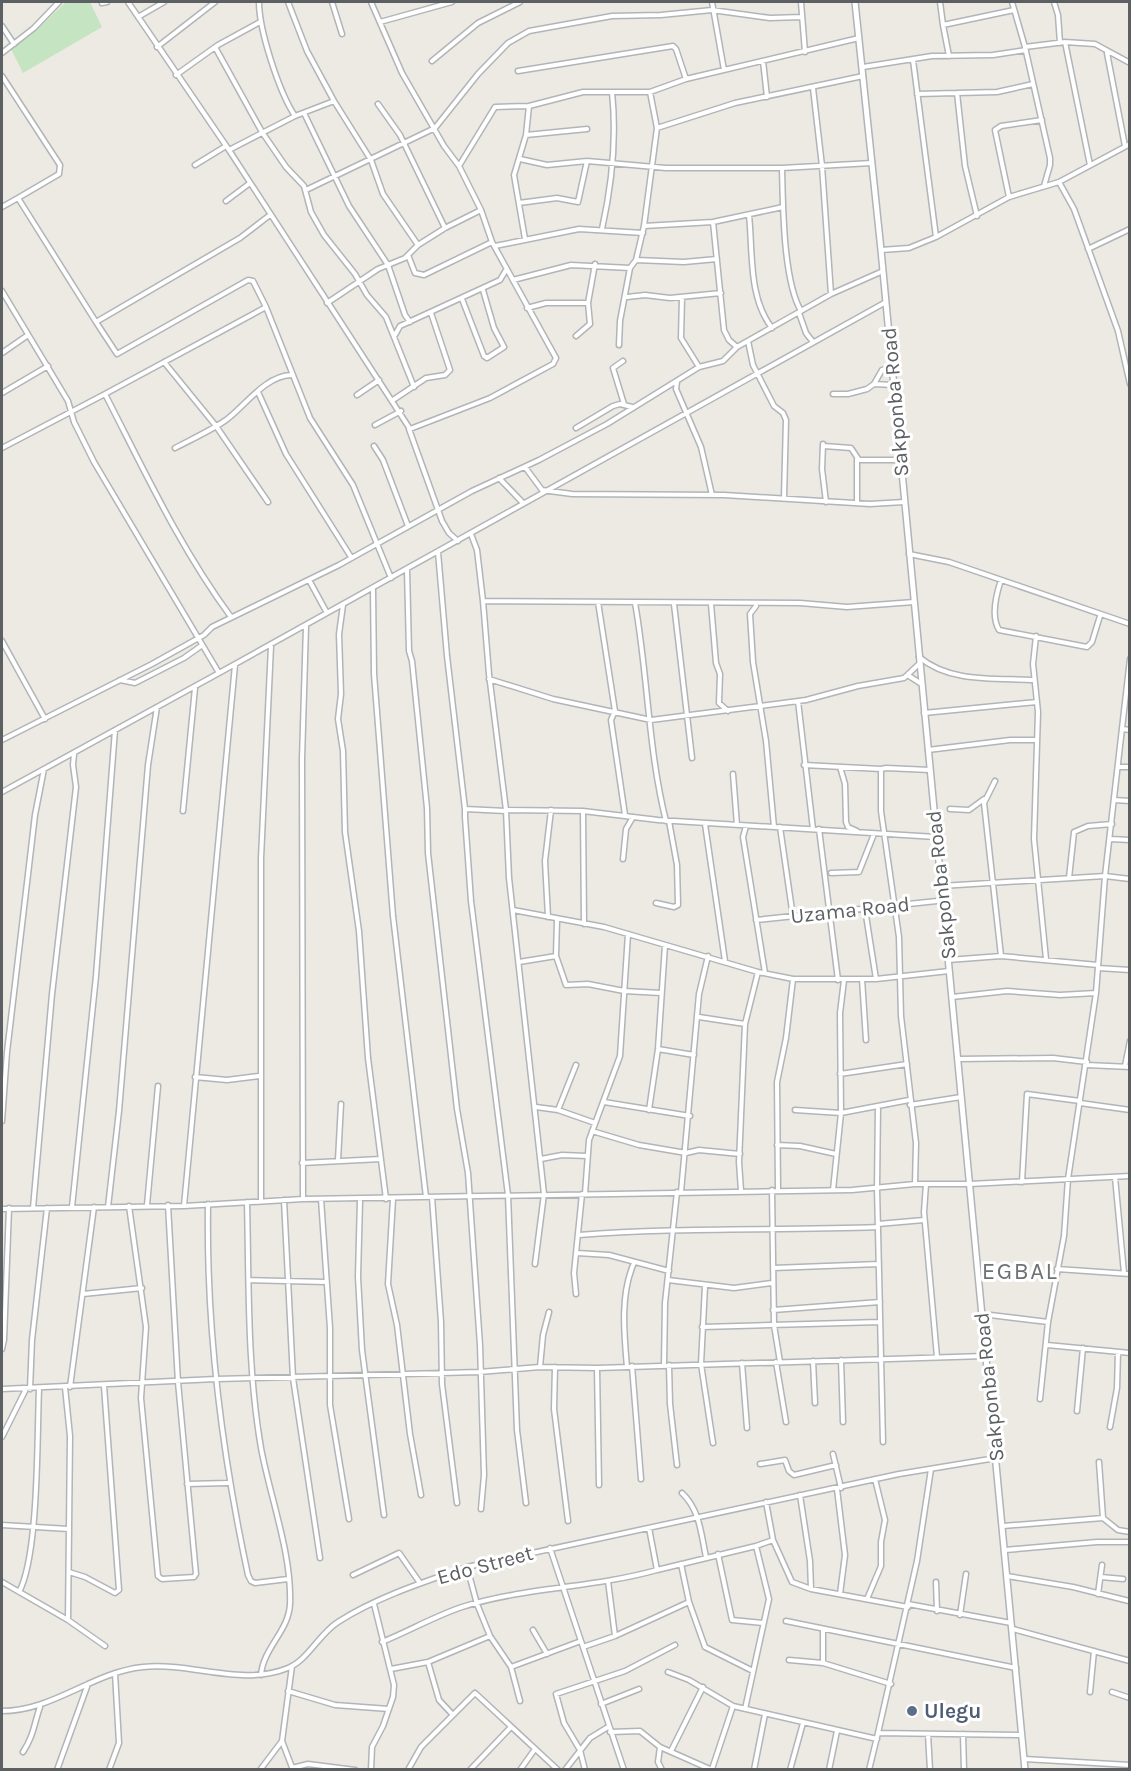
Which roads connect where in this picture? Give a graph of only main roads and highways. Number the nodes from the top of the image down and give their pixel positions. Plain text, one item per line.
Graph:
1 (855, 2) edge
2 (1025, 1770) edge

1 - 2 main road, Sakponba Road

